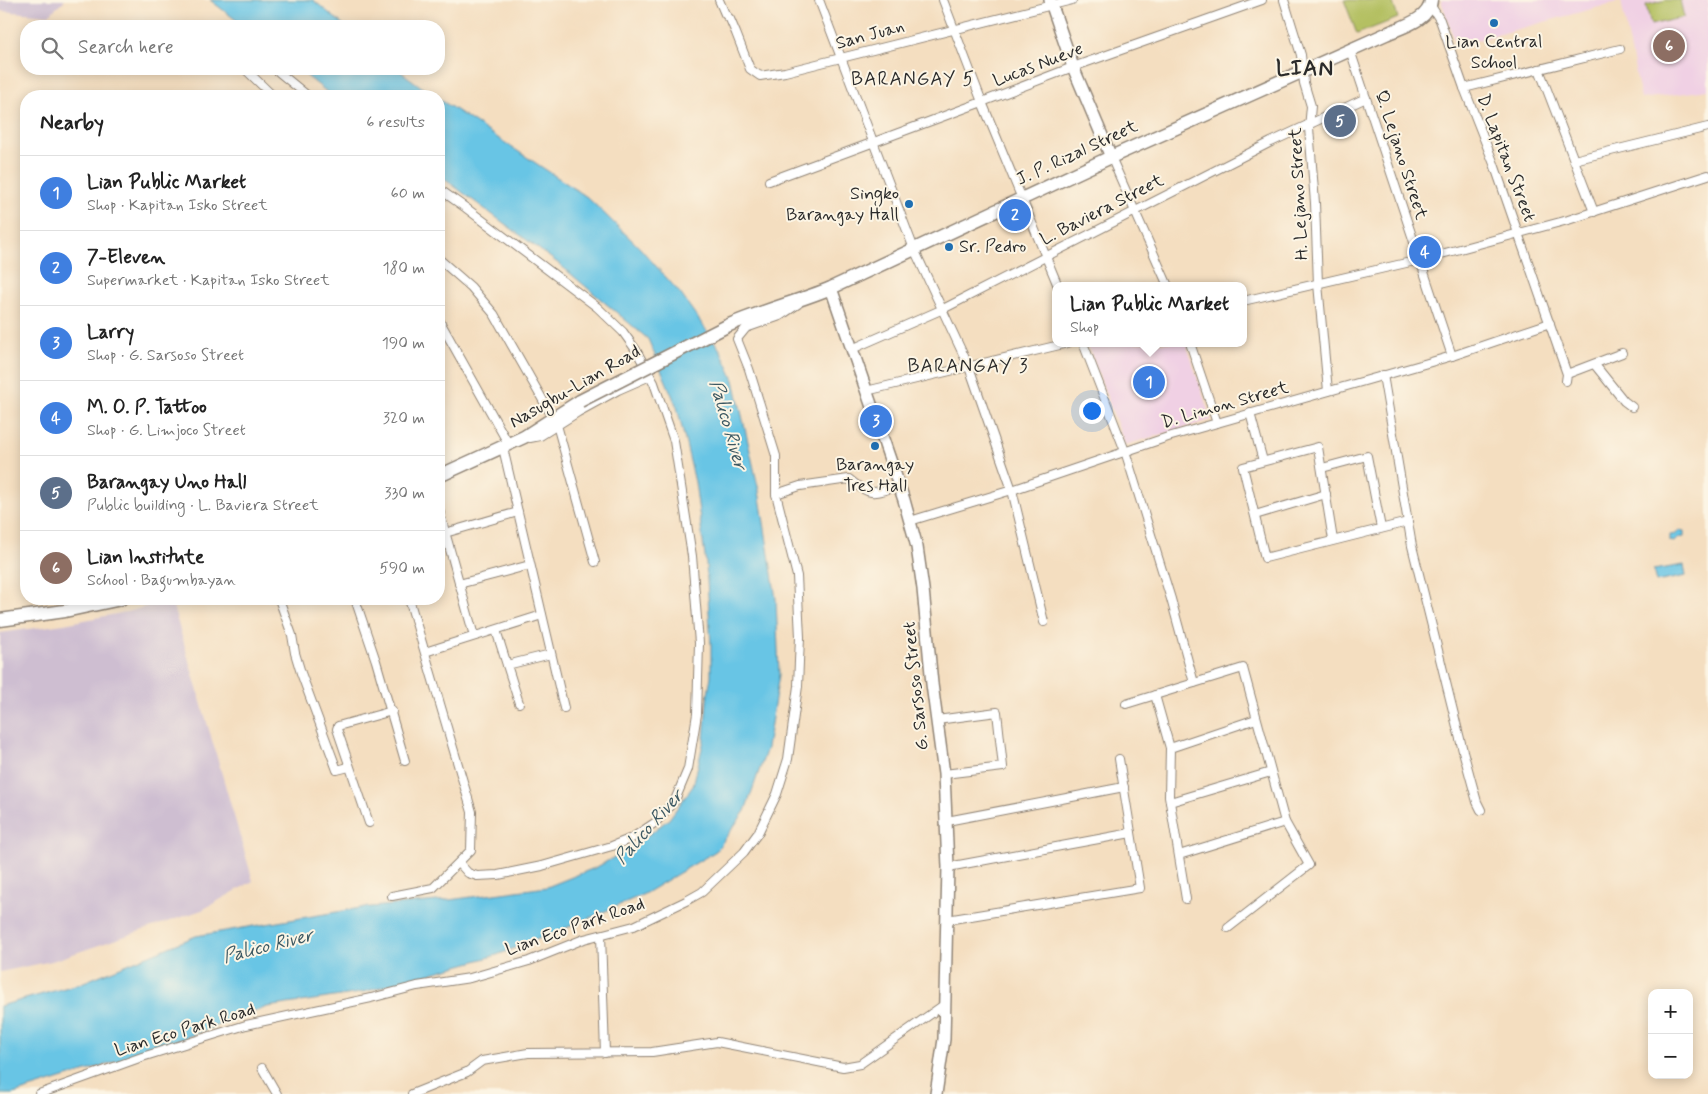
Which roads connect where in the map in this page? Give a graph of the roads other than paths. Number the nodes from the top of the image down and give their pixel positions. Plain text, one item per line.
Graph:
1 (819, 0) edge
2 (943, 0) edge
3 (1072, 0) edge
4 (1262, 0) edge
5 (1284, 0) edge
6 (720, 1) edge
7 (1050, 3) edge
8 (1431, 3) edge
9 (955, 29) junction
10 (1620, 49) dead end
11 (1350, 50) junction
12 (842, 58) junction
13 (1073, 67) junction
14 (1539, 69) junction
15 (1302, 72) junction
16 (251, 75) edge
17 (282, 75) edge
18 (1464, 88) junction
19 (267, 90) edge
20 (301, 90) edge
21 (1366, 98) junction
22 (982, 102) junction
23 (1311, 123) junction
24 (1708, 128) edge
25 (873, 142) junction
26 (1111, 157) junction
27 (1574, 160) junction
28 (1708, 174) edge
29 (769, 181) dead end
30 (445, 193) edge
31 (1021, 198) junction
32 (1135, 211) junction
33 (1594, 212) junction
34 (1518, 233) junction
35 (914, 249) junction
36 (1045, 256) junction
37 (1419, 260) junction
38 (445, 264) edge
39 (1056, 282) edge
40 (1166, 282) edge
41 (1318, 284) junction
42 (831, 288) junction
43 (806, 299) junction
44 (1247, 300) edge
45 (943, 309) junction
46 (1550, 323) junction
47 (727, 326) joint
48 (445, 331) edge
49 (1052, 347) edge
50 (1085, 347) edge
51 (1191, 347) edge
52 (852, 349) junction
53 (1622, 353) dead end
54 (1452, 356) junction
55 (1595, 365) junction
56 (969, 367) junction
57 (1383, 375) junction
58 (650, 376) junction
59 (866, 391) junction
60 (1328, 391) junction
61 (1632, 407) dead end
62 (1250, 413) junction
63 (555, 421) junction
64 (1217, 423) junction
65 (506, 446) junction
66 (1125, 451) junction
67 (1264, 461) junction
68 (1322, 468) junction
69 (445, 473) edge
70 (899, 485) junction
71 (1012, 490) junction
72 (776, 494) junction
73 (1326, 494) junction
74 (518, 512) junction
75 (1255, 515) junction
76 (910, 521) junction
77 (1408, 522) junction
78 (1381, 528) junction
79 (445, 533) joint
80 (1334, 540) junction
81 (595, 562) dead end
82 (530, 565) junction
83 (459, 584) junction
84 (91, 605) edge
85 (281, 605) edge
86 (357, 605) edge
87 (411, 605) edge
88 (542, 615) junction
89 (0, 620) edge
90 (1044, 622) dead end
91 (496, 630) junction
92 (474, 636) junction
93 (425, 652) junction
94 (551, 654) junction
95 (508, 665) junction
96 (1194, 683) junction
97 (1155, 695) junction
98 (519, 703) dead end
99 (1126, 704) dead end
100 (564, 708) dead end
101 (392, 711) junction
102 (1256, 719) junction
103 (937, 720) junction
104 (1170, 748) junction
105 (1119, 759) dead end
106 (405, 761) dead end
107 (349, 766) junction
108 (1271, 772) junction
109 (944, 774) junction
110 (1124, 787) junction
111 (1170, 802) junction
112 (1481, 810) dead end
113 (947, 821) junction
114 (1285, 822) junction
115 (369, 823) dead end
116 (1131, 833) junction
117 (1179, 855) junction
118 (459, 863) junction
119 (948, 867) junction
120 (392, 896) dead end
121 (1186, 899) dead end
122 (947, 920) junction
123 (1228, 928) dead end
124 (601, 935) junction
125 (945, 1004) junction
126 (605, 1053) junction
127 (262, 1068) dead end
128 (40, 1094) edge
129 (276, 1094) edge
130 (412, 1094) edge
131 (936, 1094) edge

1 - 12 street
2 - 9 street
3 - 7 street, San Juan
4 - 13 street, Lucas Nueve
5 - 15 street, H. Lejano Street
6 - 12 street, San Juan
7 - 9 street, San Juan
7 - 13 street
8 - 11 main road, J. P. Rizal Street
8 - 18 street, D. Lapitan Street
9 - 12 street, San Juan
9 - 22 street
10 - 14 street
11 - 15 main road, J. P. Rizal Street
11 - 21 street, Q. Lejano Street
12 - 25 street
13 - 22 street, Lucas Nueve
13 - 26 street
14 - 18 street
14 - 27 street
15 - 23 street, H. Lejano Street
15 - 26 main road, J. P. Rizal Street
16 - 19 street
17 - 20 street
18 - 34 street, D. Lapitan Street
21 - 23 street, L. Baviera Street
21 - 37 street, Q. Lejano Street
22 - 25 street, Lucas Nueve
22 - 31 street
23 - 32 street, L. Baviera Street
23 - 41 street, H. Lejano Street
24 - 27 street
25 - 29 street, Lucas Nueve
25 - 35 street
26 - 31 main road, J. P. Rizal Street
26 - 32 street
27 - 33 street
28 - 33 street
30 - 58 street
31 - 35 main road, J. P. Rizal Street
31 - 36 street
32 - 36 street, L. Baviera Street
32 - 40 street
33 - 34 street
34 - 37 street
34 - 46 street, D. Lapitan Street
35 - 42 main road, J. P. Rizal Street
35 - 45 street
36 - 39 street
36 - 45 street, L. Baviera Street
37 - 41 street
37 - 54 street, Q. Lejano Street
38 - 63 street
41 - 44 street
41 - 60 street, H. Lejano Street
42 - 43 main road, J. P. Rizal Street
42 - 52 street, G. Sarsoso Street
43 - 47 main road, J. P. Rizal Street
43 - 72 street, Lian Eco Park Road
45 - 52 street, L. Baviera Street
45 - 56 street
46 - 54 street, D. Limon Street
46 - 55 street, D. Lapitan Street
47 - 63 main road, Nasugbu-Lian Road, bridge
48 - 65 street
49 - 56 street
50 - 66 street
51 - 64 street
52 - 59 street, G. Sarsoso Street
53 - 55 street
54 - 57 street, D. Limon Street
55 - 61 street
56 - 59 street
56 - 71 street
57 - 60 street, D. Limon Street
57 - 77 street
58 - 63 street
58 - 118 street
59 - 70 street, G. Sarsoso Street
60 - 62 street, D. Limon Street
62 - 64 street, D. Limon Street
62 - 67 street
63 - 65 main road, Nasugbu-Lian Road
63 - 81 street
64 - 66 street, D. Limon Street
65 - 69 main road, Nasugbu-Lian Road
65 - 74 street
66 - 71 street, D. Limon Street
66 - 96 street
67 - 68 street
67 - 75 street
68 - 73 street
68 - 78 street
70 - 72 street
70 - 76 street, G. Sarsoso Street
71 - 76 street, D. Limon Street
71 - 90 street
72 - 124 street, Lian Eco Park Road
73 - 75 street
73 - 80 street
74 - 79 street
74 - 82 street
75 - 80 street
76 - 103 street, G. Sarsoso Street
77 - 78 street
77 - 112 street
78 - 80 street
79 - 83 street
82 - 83 street
82 - 88 street
83 - 92 street
84 - 89 main road
85 - 107 street
86 - 101 street
87 - 93 street
88 - 91 street
88 - 94 street
91 - 92 street
91 - 95 street
92 - 93 street
93 - 118 street
94 - 95 street
94 - 100 street
95 - 98 street
96 - 97 street
96 - 102 street
97 - 99 street
97 - 104 street
101 - 106 street
101 - 107 street
102 - 104 street
102 - 108 street
103 - 109 street, G. Sarsoso Street
103 - 109 street
104 - 111 street
105 - 110 street
107 - 115 street
108 - 111 street
108 - 114 street
109 - 113 street, G. Sarsoso Street
110 - 113 street
110 - 116 street
111 - 117 street
113 - 119 street, G. Sarsoso Street
114 - 117 street
114 - 123 street
116 - 119 street
116 - 122 street
117 - 121 street
118 - 120 street
119 - 122 street, G. Sarsoso Street
122 - 125 street, G. Sarsoso Street
124 - 126 street
124 - 128 street, Lian Eco Park Road
125 - 126 street
125 - 131 street, G. Sarsoso Street
126 - 130 street
127 - 129 street

